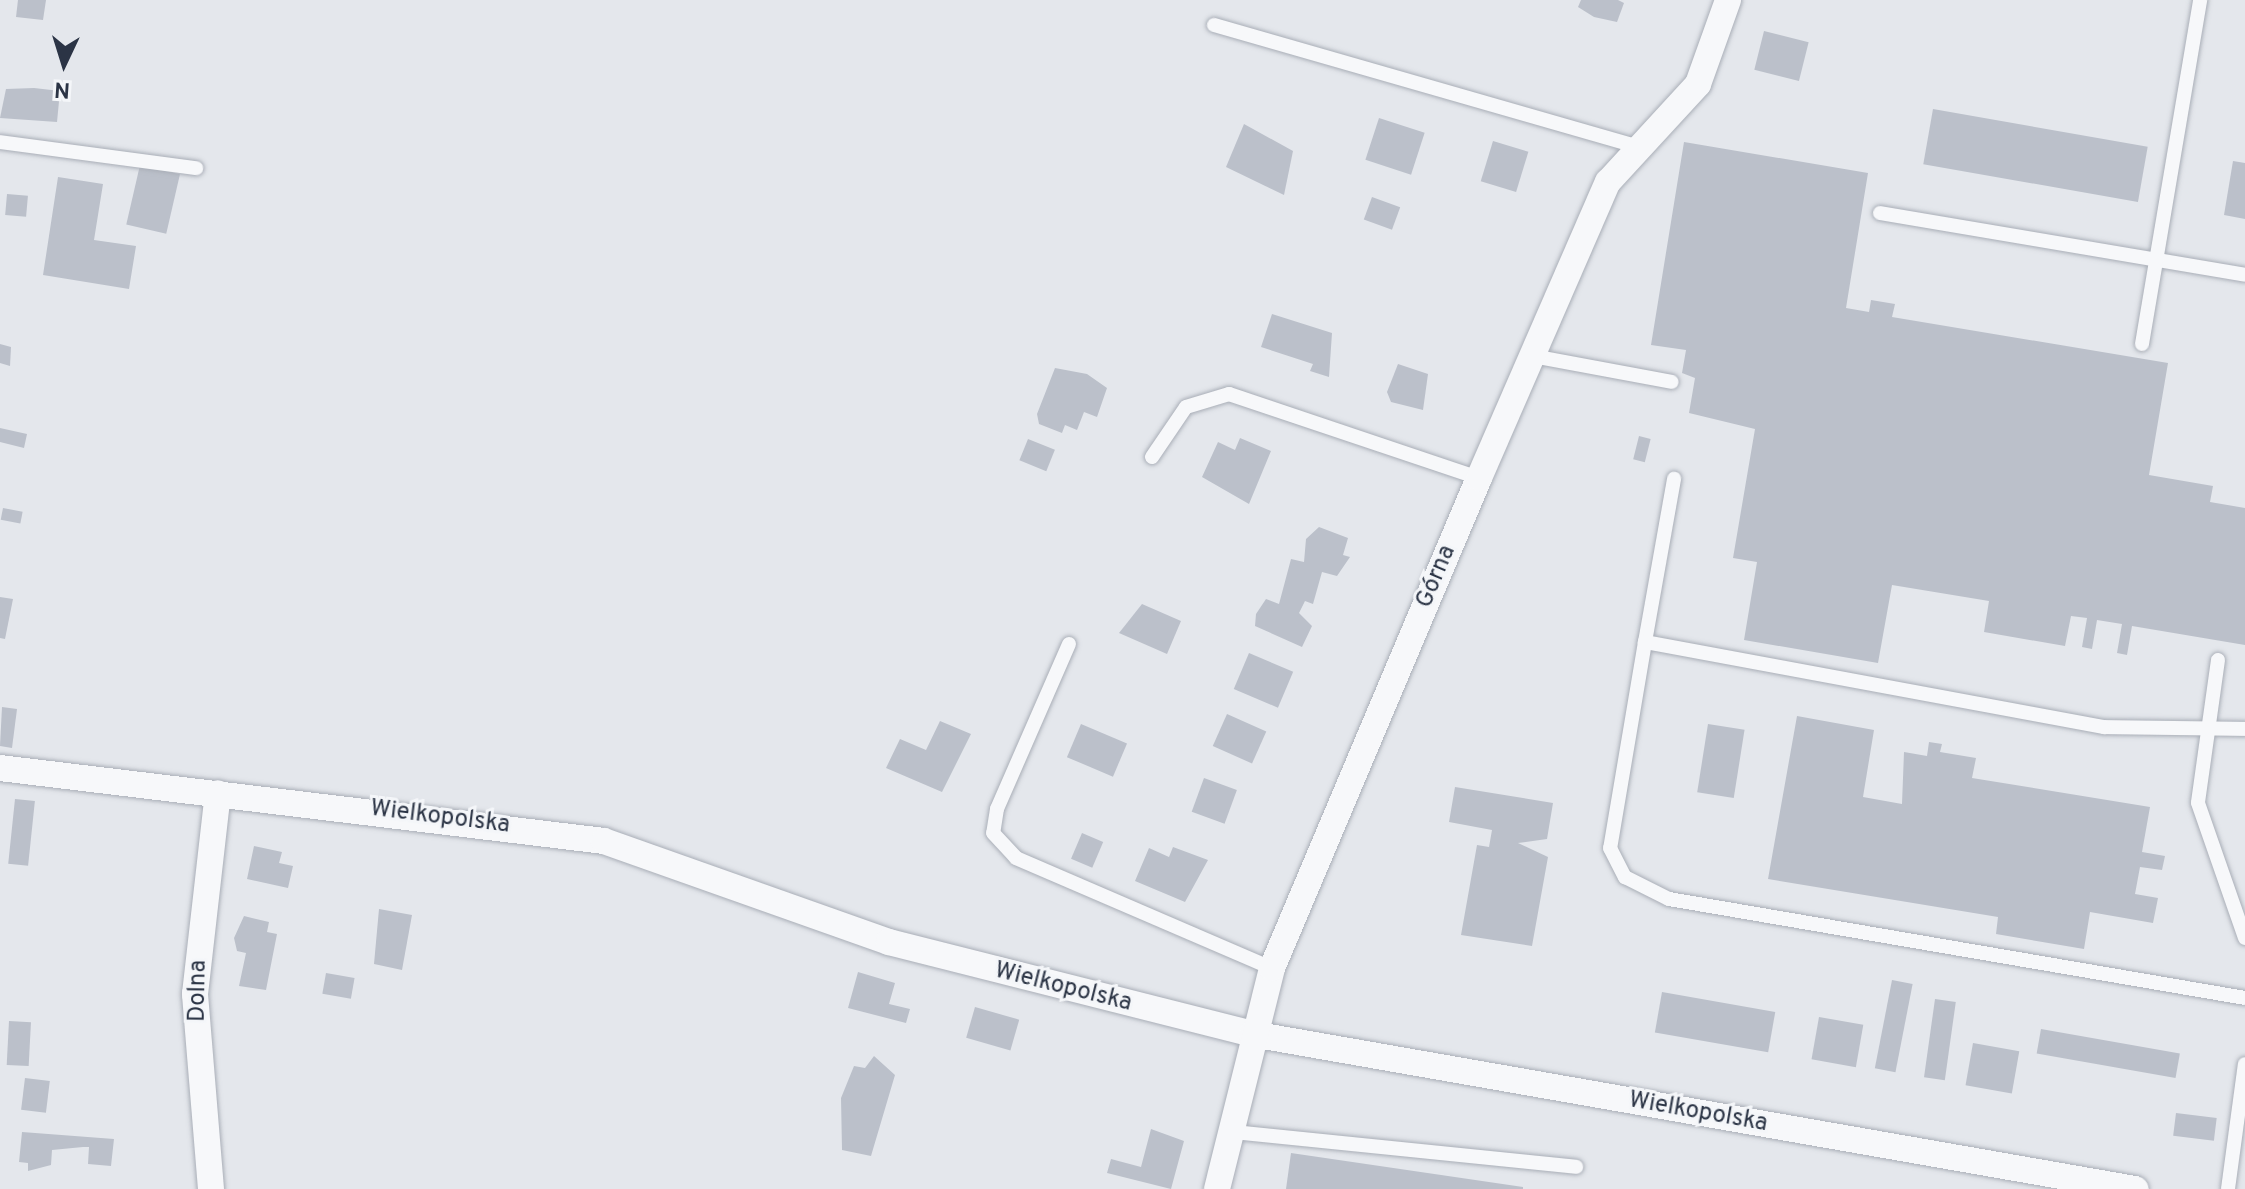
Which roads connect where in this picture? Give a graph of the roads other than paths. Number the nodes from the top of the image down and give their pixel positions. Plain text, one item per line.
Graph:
1 (1728, 0) edge
2 (2200, 0) edge
3 (1214, 25) dead end
4 (0, 142) edge
5 (1635, 146) junction
6 (196, 168) dead end
7 (1880, 213) dead end
8 (2155, 260) junction
9 (2245, 275) edge
10 (2142, 344) dead end
11 (1532, 356) junction
12 (1672, 382) dead end
13 (1152, 457) dead end
14 (1479, 478) junction
15 (1674, 479) dead end
16 (1645, 642) junction
17 (1069, 644) dead end
18 (2218, 660) dead end
19 (2205, 729) junction
20 (2245, 729) edge
21 (0, 768) edge
22 (218, 793) junction
23 (2245, 938) edge
24 (1272, 968) junction
25 (2245, 998) edge
26 (1252, 1034) junction
27 (2245, 1064) edge
28 (1233, 1132) junction
29 (1576, 1167) dead end
30 (211, 1189) edge
31 (1217, 1189) edge
32 (2135, 1189) edge
33 (2228, 1189) edge

1 - 5 street, Górna
2 - 8 lane
3 - 5 lane
4 - 6 lane
5 - 11 street, Górna
7 - 8 lane
8 - 9 lane
8 - 10 lane
11 - 12 lane
11 - 14 street, Górna
13 - 14 lane
14 - 24 street, Górna
15 - 16 lane
16 - 19 lane
16 - 25 lane
17 - 24 lane
18 - 19 lane
19 - 20 lane
19 - 23 lane
21 - 22 street, Wielkopolska
22 - 26 street, Wielkopolska
22 - 30 street, Dolna
24 - 26 street, Górna
26 - 28 street, Górna
26 - 32 street, Wielkopolska
27 - 33 lane
28 - 29 lane
28 - 31 street, Górna

